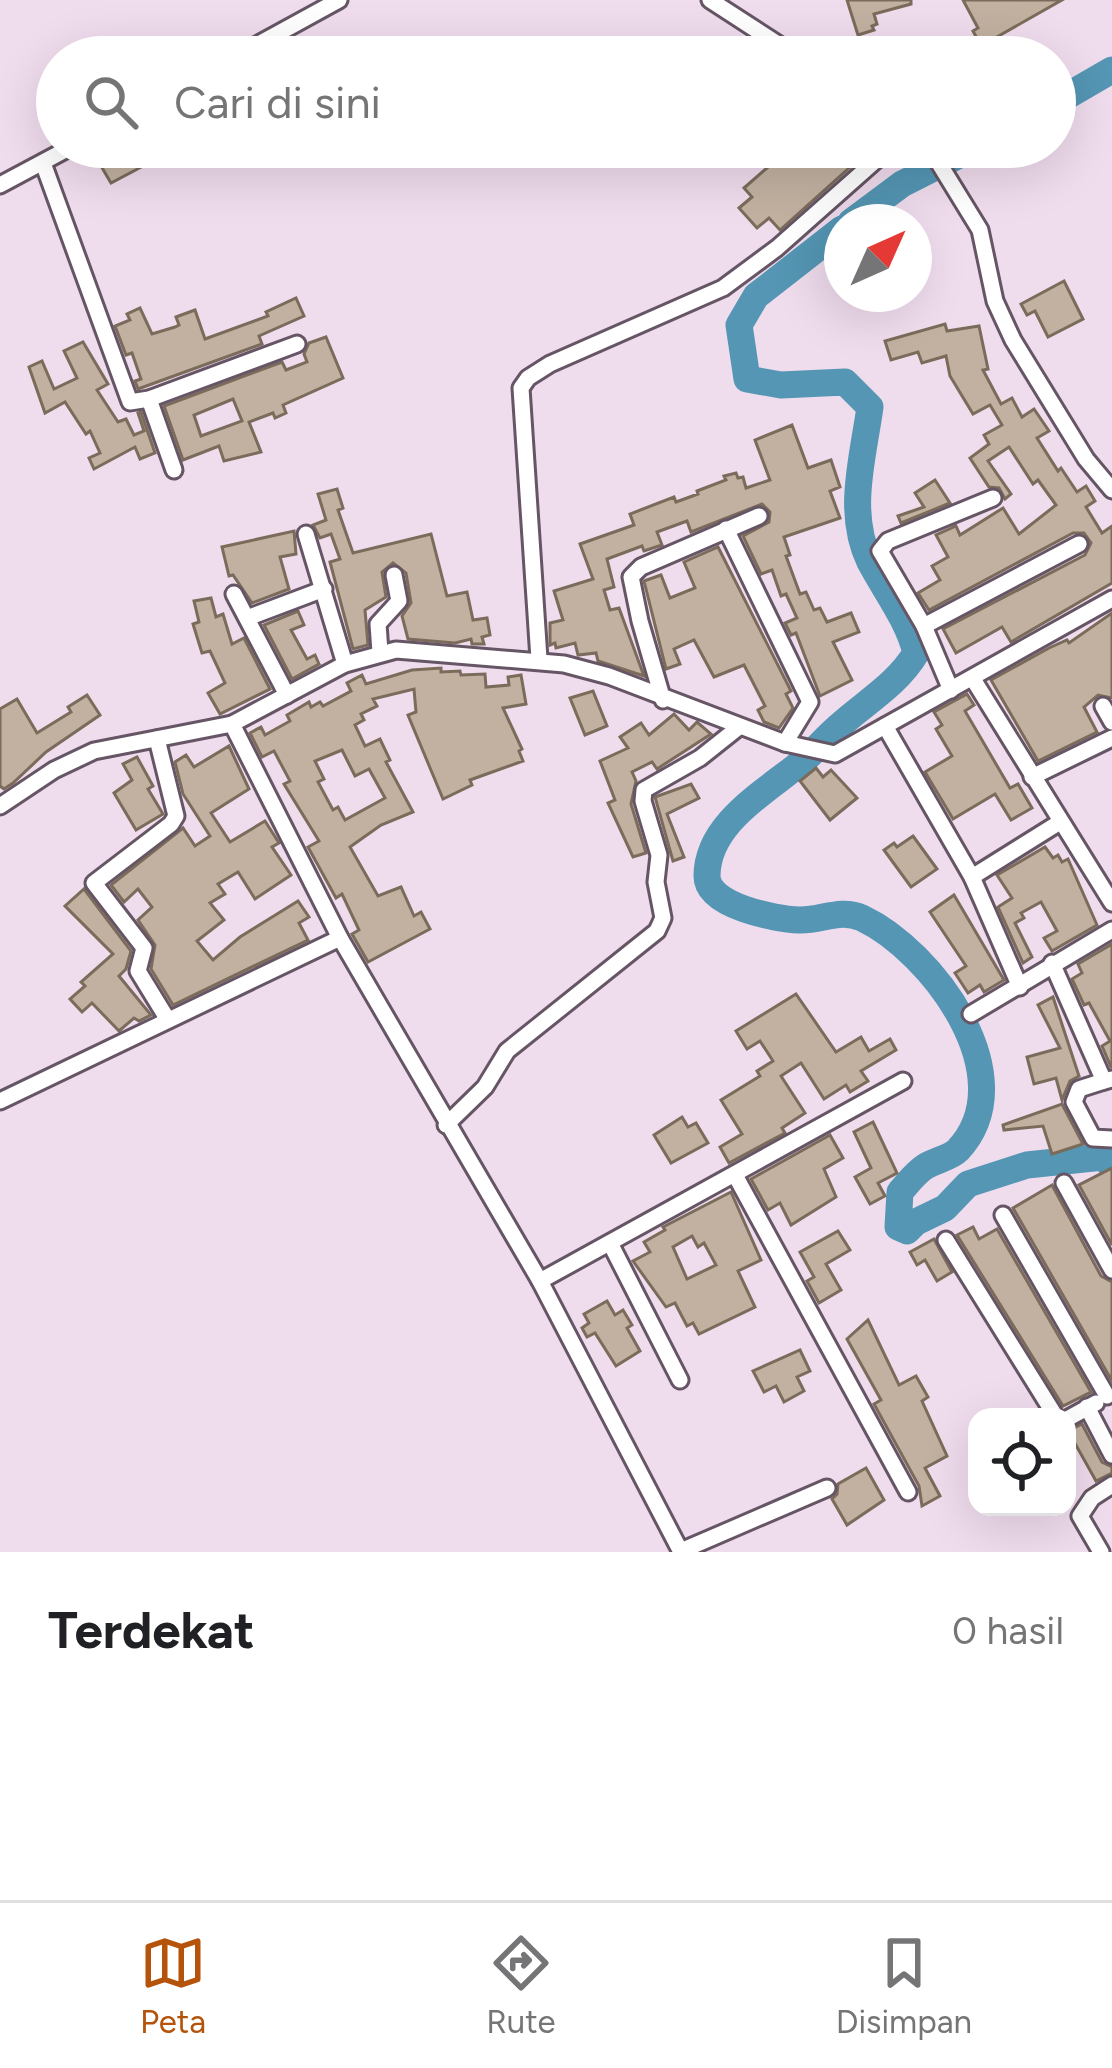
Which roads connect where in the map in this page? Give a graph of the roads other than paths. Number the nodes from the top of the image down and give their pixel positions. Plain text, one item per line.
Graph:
1 (339, 0) edge
2 (710, 0) edge
3 (273, 36) edge
4 (766, 36) edge
5 (36, 167) edge
6 (45, 168) edge
7 (867, 168) edge
8 (944, 168) edge
9 (0, 185) edge
10 (297, 344) dead end
11 (148, 399) junction
12 (174, 470) dead end
13 (1112, 490) edge
14 (993, 498) dead end
15 (759, 516) dead end
16 (726, 529) junction
17 (306, 534) dead end
18 (1079, 544) dead end
19 (394, 575) dead end
20 (324, 589) junction
21 (234, 594) dead end
22 (1112, 598) edge
23 (247, 618) junction
24 (924, 626) junction
25 (380, 652) junction
26 (539, 659) junction
27 (345, 664) junction
28 (973, 680) junction
29 (952, 689) junction
30 (287, 695) junction
31 (663, 700) junction
32 (1103, 706) dead end
33 (1112, 722) edge
34 (232, 724) junction
35 (885, 726) junction
36 (739, 727) junction
37 (1112, 738) edge
38 (157, 739) junction
39 (785, 743) junction
40 (1032, 777) junction
41 (0, 806) edge
42 (1060, 822) junction
43 (972, 877) junction
44 (1112, 903) edge
45 (1112, 929) edge
46 (340, 938) junction
47 (1052, 963) junction
48 (1020, 987) junction
49 (971, 1014) dead end
50 (168, 1020) junction
51 (1108, 1080) edge
52 (903, 1081) dead end
53 (0, 1101) edge
54 (446, 1125) junction
55 (1112, 1138) edge
56 (735, 1175) junction
57 (1064, 1183) dead end
58 (1003, 1216) dead end
59 (946, 1240) dead end
60 (610, 1243) junction
61 (1112, 1270) edge
62 (540, 1281) junction
63 (680, 1380) dead end
64 (1110, 1395) edge
65 (1087, 1407) junction
66 (1050, 1408) edge
67 (1076, 1414) edge
68 (1112, 1455) edge
69 (1112, 1485) edge
70 (827, 1488) dead end
71 (908, 1492) dead end
72 (1097, 1550) edge
73 (681, 1552) edge

1 - 3 street
2 - 4 street
5 - 9 street
6 - 11 street
7 - 26 street
8 - 13 street
10 - 11 street
11 - 12 street
14 - 24 street
15 - 16 street
16 - 31 street
16 - 39 street
17 - 20 street
18 - 24 street
19 - 25 street
20 - 23 street
20 - 27 street
21 - 23 street
22 - 28 street
23 - 30 street
24 - 29 street
25 - 26 street
25 - 27 street
26 - 31 street
27 - 30 street
28 - 29 street
28 - 40 street
29 - 35 street
30 - 34 street
31 - 36 street
32 - 33 street
34 - 38 street
34 - 46 street
35 - 39 street
35 - 43 street
36 - 39 street
36 - 54 street
37 - 40 street
38 - 41 street
38 - 50 street
40 - 42 street
42 - 43 street
42 - 44 street
43 - 48 street
45 - 47 street
46 - 50 street
46 - 54 street
47 - 48 street
47 - 51 street
48 - 49 street
50 - 53 street
51 - 55 street
52 - 56 street
54 - 62 street
56 - 60 street
56 - 71 street
57 - 61 street
58 - 64 street
59 - 66 street
60 - 62 street
60 - 63 street
62 - 73 street
64 - 65 street
65 - 67 street
65 - 68 street
69 - 72 street
70 - 73 street

